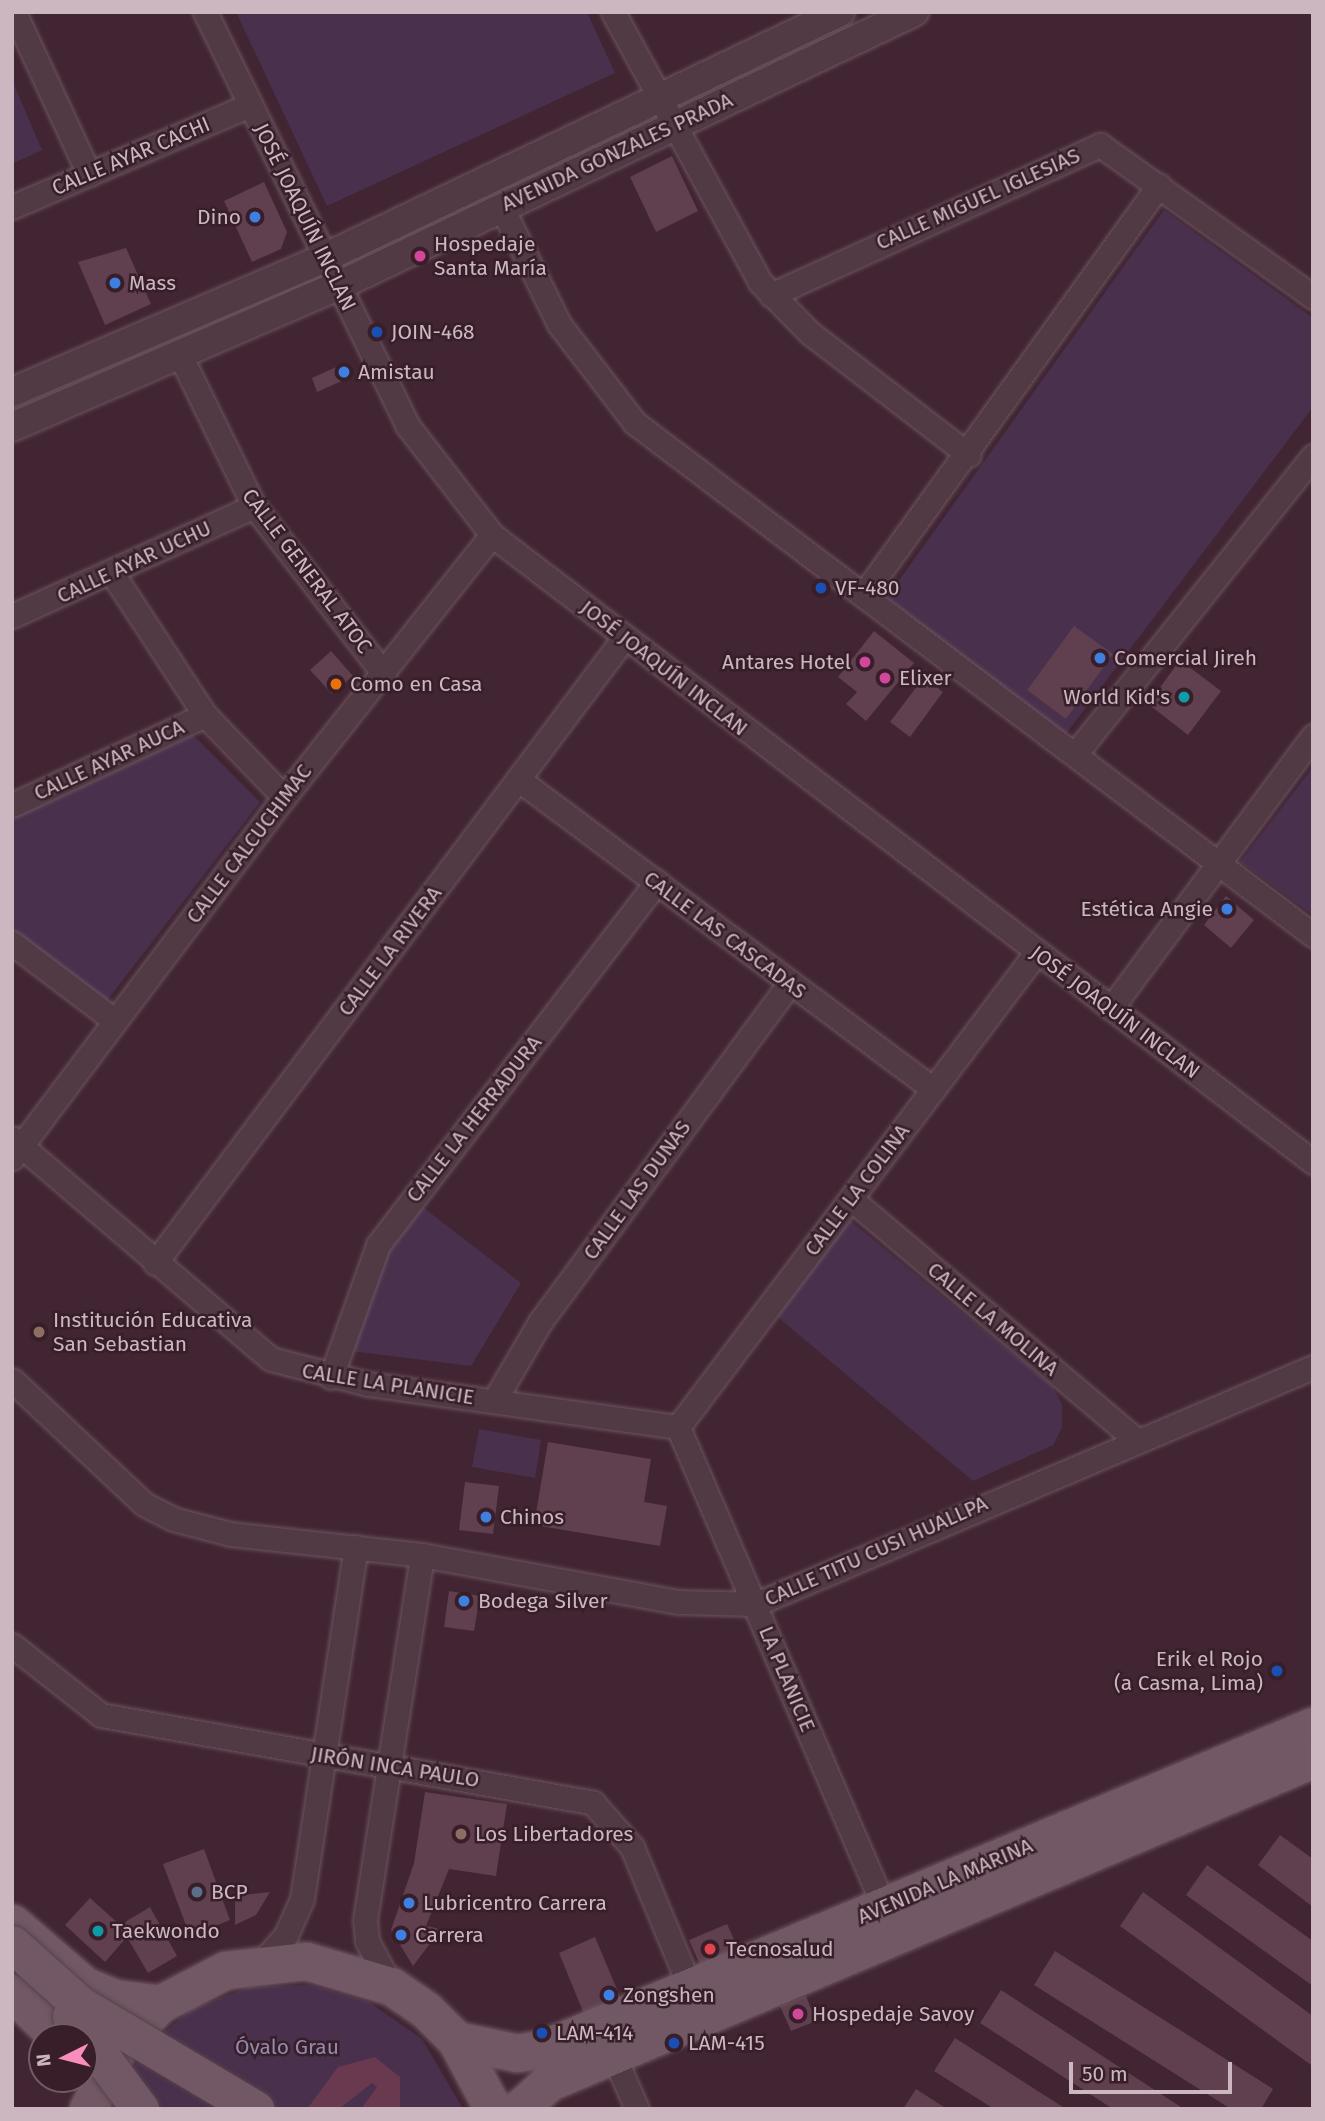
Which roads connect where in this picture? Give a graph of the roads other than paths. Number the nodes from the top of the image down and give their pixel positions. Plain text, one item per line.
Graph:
1 (14, 12) edge
2 (205, 12) edge
3 (612, 12) edge
4 (840, 12) edge
5 (914, 12) edge
6 (658, 97) junction
7 (250, 105) junction
8 (672, 125) junction
9 (89, 174) junction
10 (1160, 185) junction
11 (500, 206) junction
12 (12, 207) edge
13 (324, 258) junction
14 (338, 286) junction
15 (771, 295) junction
16 (1313, 298) edge
17 (178, 353) junction
18 (12, 392) edge
19 (12, 427) edge
20 (969, 455) junction
21 (1313, 456) edge
22 (254, 506) junction
23 (492, 535) junction
24 (112, 573) junction
25 (864, 594) junction
26 (12, 616) edge
27 (624, 638) junction
28 (384, 674) junction
29 (205, 715) junction
30 (1313, 736) edge
31 (1076, 753) junction
32 (518, 779) junction
33 (284, 797) junction
34 (12, 805) edge
35 (1221, 863) junction
36 (657, 882) junction
37 (1313, 936) edge
38 (12, 943) edge
39 (1036, 953) junction
40 (789, 984) junction
41 (1111, 1008) junction
42 (116, 1021) junction
43 (933, 1090) junction
44 (15, 1148) edge
45 (1313, 1162) edge
46 (850, 1199) junction
47 (155, 1264) junction
48 (1313, 1367) edge
49 (331, 1377) junction
50 (12, 1380) edge
51 (494, 1401) junction
52 (678, 1427) junction
53 (1135, 1439) junction
54 (356, 1547) junction
55 (422, 1555) junction
56 (755, 1604) junction
57 (12, 1644) edge
58 (1313, 1726) edge
59 (320, 1757) junction
60 (1313, 1759) edge
61 (386, 1766) junction
62 (890, 1920) junction
63 (12, 1923) edge
64 (12, 1944) edge
65 (262, 1962) junction
66 (12, 1966) edge
67 (390, 1986) junction
68 (690, 1987) junction
69 (12, 1993) edge
70 (160, 2004) junction
71 (43, 2023) edge
72 (456, 2040) junction
73 (613, 2054) junction
74 (88, 2109) edge
75 (139, 2109) edge
76 (255, 2109) edge
77 (493, 2109) edge
78 (519, 2109) edge
79 (637, 2109) edge

1 - 9 street
2 - 7 street, JOSÉ JOAQUÍN INCLAN
3 - 6 street
4 - 6 street, AVENIDA GONZALES PRADA
5 - 8 street, AVENIDA GONZALES PRADA
6 - 8 street
6 - 13 street, AVENIDA GONZALES PRADA
7 - 9 street, CALLE AYAR CACHI
7 - 13 street, JOSÉ JOAQUÍN INCLAN
8 - 11 street, AVENIDA GONZALES PRADA
8 - 15 street
9 - 12 street, CALLE AYAR CACHI
10 - 15 street, CALLE MIGUEL IGLESIAS
10 - 16 street, CALLE MIGUEL IGLESIAS
10 - 20 street
11 - 14 street, AVENIDA GONZALES PRADA
11 - 25 street
13 - 14 street, JOSÉ JOAQUÍN INCLAN
13 - 18 street, AVENIDA GONZALES PRADA
14 - 17 street, AVENIDA GONZALES PRADA
14 - 23 street, JOSÉ JOAQUÍN INCLAN
15 - 20 street
17 - 19 street, AVENIDA GONZALES PRADA
17 - 22 street, CALLE GENERAL ATOC
20 - 25 street
21 - 31 street
22 - 24 street, CALLE AYAR UCHU
22 - 28 street, CALLE GENERAL ATOC
23 - 27 street, JOSÉ JOAQUÍN INCLAN
23 - 28 street, CALLE CALCUCHIMAC
24 - 26 street, CALLE AYAR UCHU
24 - 29 street
25 - 31 street
27 - 32 street, CALLE LA RIVERA
27 - 39 street, JOSÉ JOAQUÍN INCLAN
28 - 33 street, CALLE CALCUCHIMAC
29 - 33 street
29 - 34 street, CALLE AYAR AUCA
30 - 35 street
31 - 35 street
32 - 36 street, CALLE LAS CASCADAS
32 - 47 street, CALLE LA RIVERA
33 - 42 street, CALLE CALCUCHIMAC
35 - 37 street
35 - 41 street
36 - 40 street, CALLE LAS CASCADAS
36 - 49 street, CALLE LA HERRADURA
38 - 42 street
39 - 41 street, JOSÉ JOAQUÍN INCLAN
39 - 43 street, CALLE LA COLINA
40 - 43 street, CALLE LAS CASCADAS
40 - 51 street, CALLE LAS DUNAS
41 - 45 street, JOSÉ JOAQUÍN INCLAN
42 - 44 street, CALLE CALCUCHIMAC
43 - 46 street, CALLE LA COLINA
44 - 47 street, CALLE LA PLANICIE
46 - 52 street, CALLE LA COLINA
46 - 53 street, CALLE LA MOLINA
47 - 49 street, CALLE LA PLANICIE
48 - 53 street, CALLE TITU CUSI HUALLPA
49 - 51 street, CALLE LA PLANICIE
50 - 54 street, CALLE TITU CUSI HUALLPA
51 - 52 street, CALLE LA PLANICIE
52 - 56 street, LA PLANICIE
53 - 56 street, CALLE TITU CUSI HUALLPA
54 - 55 street, CALLE TITU CUSI HUALLPA
54 - 59 street
55 - 56 street, CALLE TITU CUSI HUALLPA
55 - 61 street
56 - 62 street, LA PLANICIE
57 - 59 street, JIRÓN INCA PAULO
58 - 62 main road, AVENIDA LA MARINA
59 - 61 street, JIRÓN INCA PAULO
59 - 65 street
60 - 62 main road, AVENIDA LA MARINA
61 - 67 street
61 - 68 street, JIRÓN INCA PAULO
62 - 68 main road, AVENIDA LA MARINA
62 - 73 main road, AVENIDA LA MARINA
63 - 70 main road
64 - 76 main road, bridge
65 - 67 main road
65 - 70 main road
66 - 75 main road, bridge
67 - 72 main road
68 - 72 main road, AVENIDA LA MARINA
69 - 71 main road
70 - 74 main road
72 - 77 main road
73 - 78 main road, AVENIDA LA MARINA
73 - 79 street

